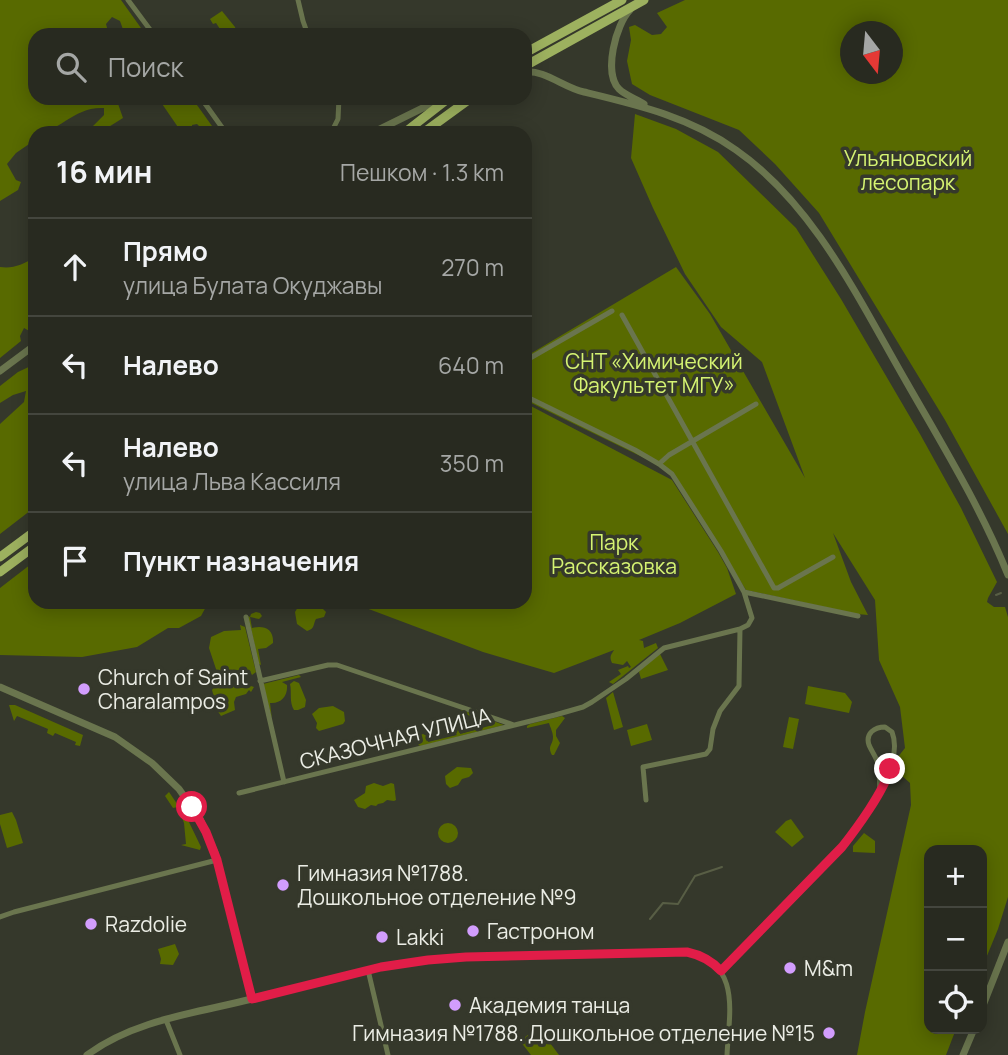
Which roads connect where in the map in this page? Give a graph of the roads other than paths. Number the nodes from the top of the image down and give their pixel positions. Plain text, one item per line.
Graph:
1 (128, 0) edge
2 (298, 0) edge
3 (622, 0) edge
4 (640, 2) edge
5 (149, 28) edge
6 (306, 28) edge
7 (532, 49) edge
8 (532, 62) edge
9 (532, 71) edge
10 (206, 105) edge
11 (340, 105) edge
12 (429, 105) edge
13 (440, 105) edge
14 (461, 105) edge
15 (653, 109) junction
16 (221, 126) edge
17 (334, 126) edge
18 (386, 126) edge
19 (413, 126) edge
20 (433, 126) edge
21 (612, 311) dead end
22 (622, 315) dead end
23 (28, 350) edge
24 (532, 357) edge
25 (0, 371) edge
26 (532, 399) edge
27 (756, 404) dead end
28 (693, 441) junction
29 (659, 464) junction
30 (28, 536) edge
31 (28, 551) edge
32 (0, 557) edge
33 (833, 557) dead end
34 (0, 572) edge
35 (1008, 575) edge
36 (744, 592) junction
37 (858, 616) dead end
38 (246, 617) dead end
39 (740, 629) junction
40 (260, 681) junction
41 (1, 690) edge
42 (514, 725) junction
43 (284, 782) junction
44 (880, 790) junction
45 (239, 793) dead end
46 (646, 800) dead end
47 (217, 860) junction
48 (0, 917) edge
49 (1008, 942) edge
50 (368, 970) junction
51 (721, 971) junction
52 (987, 995) edge
53 (252, 999) junction
54 (166, 1020) junction
55 (972, 1034) edge
56 (87, 1055) edge
57 (180, 1055) edge
58 (387, 1055) edge
59 (727, 1055) edge
60 (963, 1055) edge

1 - 5 street
2 - 6 street
3 - 7 main road
4 - 8 main road
4 - 15 street
9 - 15 street
10 - 16 street
11 - 17 street
12 - 18 street
13 - 19 main road
14 - 20 main road
15 - 35 street
21 - 24 street
22 - 28 street
23 - 25 street
26 - 29 street
27 - 28 street
28 - 29 street
28 - 33 street
29 - 36 street
30 - 32 main road
31 - 34 main road
36 - 37 street
36 - 39 street
38 - 40 street, СКАЗОЧНАЯ УЛИЦА
39 - 42 street, СКАЗОЧНАЯ УЛИЦА
39 - 46 street
40 - 42 street, СКАЗОЧНАЯ УЛИЦА
40 - 43 street, СКАЗОЧНАЯ УЛИЦА
41 - 47 street
42 - 43 street, СКАЗОЧНАЯ УЛИЦА
43 - 45 street, СКАЗОЧНАЯ УЛИЦА
44 - 44 street
44 - 51 street
47 - 48 street
47 - 53 street
49 - 52 street
50 - 51 street
50 - 53 street
50 - 58 street
51 - 59 street
53 - 54 street
54 - 56 street
54 - 57 street
55 - 60 street

